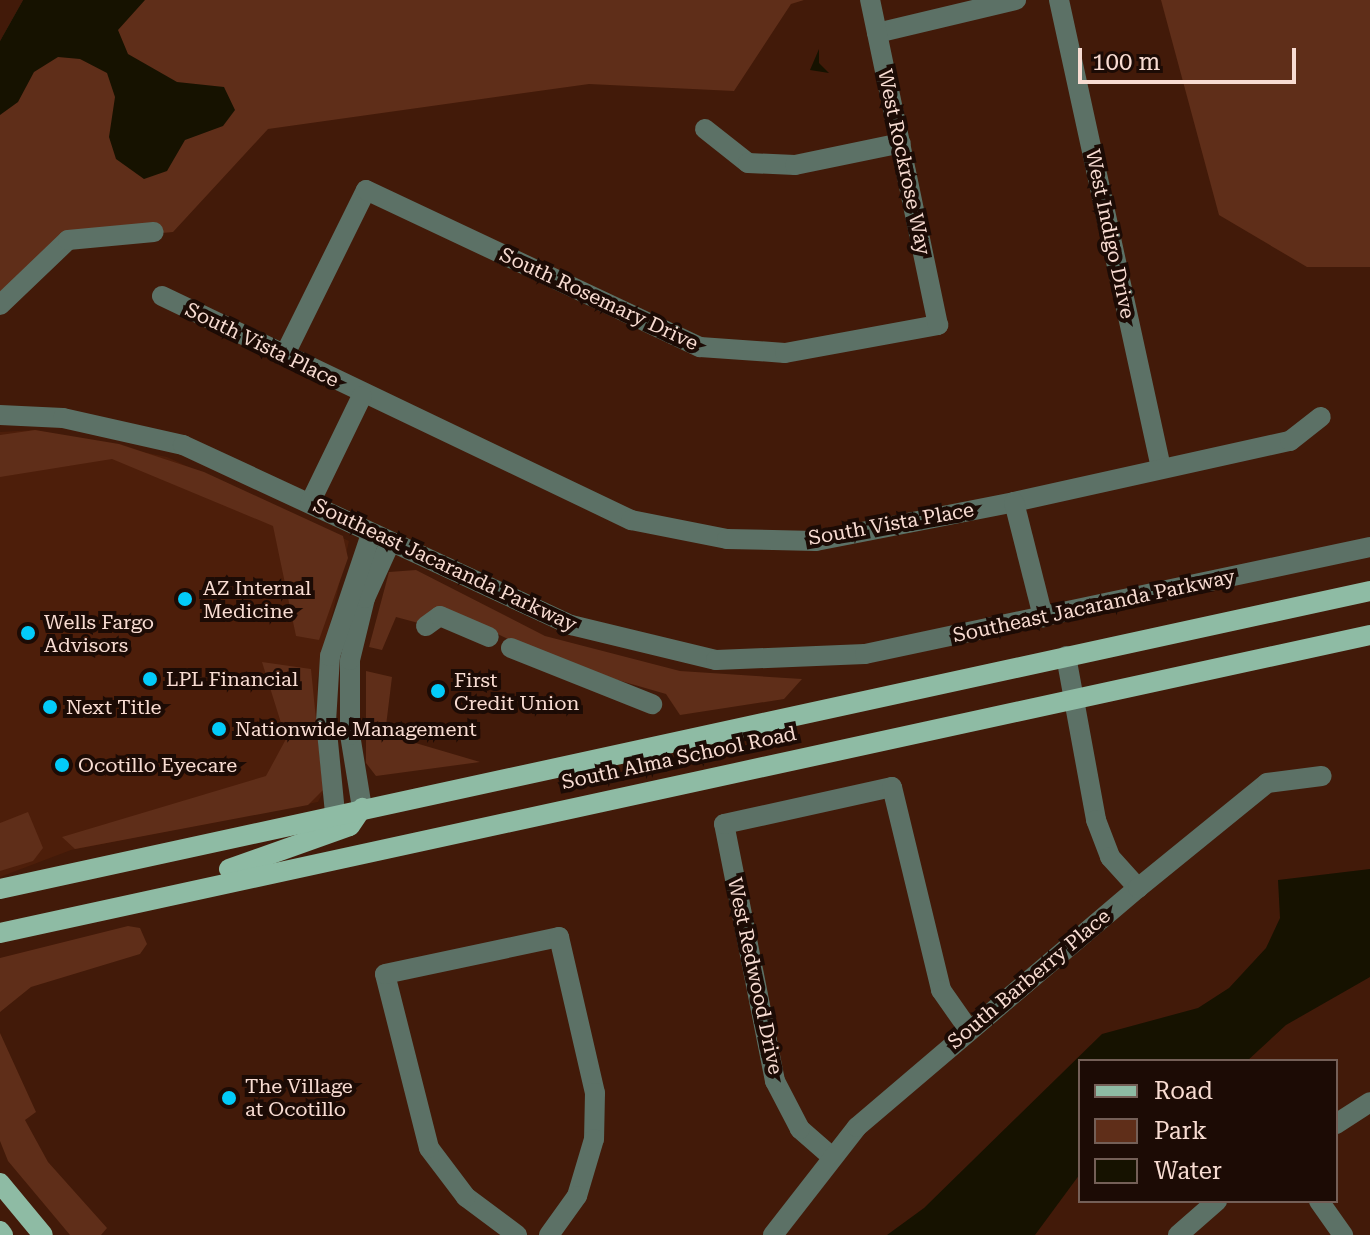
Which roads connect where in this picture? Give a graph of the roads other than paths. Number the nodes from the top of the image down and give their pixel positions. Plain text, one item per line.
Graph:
1 (870, 0) edge
2 (1016, 0) edge
3 (1059, 0) edge
4 (877, 33) junction
5 (705, 129) dead end
6 (901, 143) junction
7 (154, 232) dead end
8 (162, 296) dead end
9 (0, 305) edge
10 (938, 325) joint
11 (284, 356) junction
12 (362, 396) junction
13 (0, 415) edge
14 (1321, 417) dead end
15 (1161, 468) junction
16 (1014, 502) junction
17 (310, 503) junction
18 (371, 534) junction
19 (390, 543) junction
20 (1370, 547) edge
21 (1370, 591) edge
22 (1043, 617) junction
23 (426, 626) dead end
24 (1370, 635) edge
25 (489, 637) dead end
26 (511, 648) dead end
27 (1066, 656) junction
28 (1075, 699) junction
29 (652, 704) dead end
30 (1322, 776) dead end
31 (362, 808) junction
32 (335, 813) junction
33 (200, 884) junction
34 (1138, 888) junction
35 (0, 889) edge
36 (0, 933) edge
37 (969, 1030) junction
38 (1370, 1102) edge
39 (1338, 1123) edge
40 (832, 1157) junction
41 (0, 1183) edge
42 (1215, 1203) edge
43 (1320, 1203) edge
44 (43, 1235) edge
45 (517, 1235) edge
46 (549, 1235) edge
47 (773, 1235) edge
48 (1178, 1235) edge
49 (1343, 1235) edge

1 - 4 street, West Rockrose Way
2 - 4 street
3 - 15 street, West Indigo Drive
4 - 6 street, West Rockrose Way
5 - 6 street
6 - 10 street, West Rockrose Way
7 - 9 street
8 - 11 street, South Vista Place
10 - 11 street, South Rosemary Drive
11 - 12 street, South Vista Place
12 - 16 street, South Vista Place
12 - 17 street
13 - 17 street, Southeast Jacaranda Parkway
14 - 15 street, South Vista Place
15 - 16 street, South Vista Place
16 - 22 street
17 - 18 street, Southeast Jacaranda Parkway
18 - 19 street, Southeast Jacaranda Parkway
18 - 32 street
19 - 22 street, Southeast Jacaranda Parkway
19 - 31 street
20 - 22 street, Southeast Jacaranda Parkway
21 - 27 main road, South Alma School Road
23 - 25 street
24 - 28 main road, South Alma School Road
26 - 29 street
27 - 28 street
27 - 31 main road, South Alma School Road
28 - 33 main road, South Alma School Road
28 - 34 street
30 - 34 street, South Barberry Place
31 - 32 main road, South Alma School Road
31 - 33 main road
32 - 35 main road, South Alma School Road
33 - 36 main road, South Alma School Road
34 - 37 street, South Barberry Place
37 - 40 street, South Barberry Place
37 - 40 street, West Redwood Drive
38 - 39 street
40 - 47 street, South Barberry Place
41 - 44 main road
42 - 48 street
43 - 49 street
45 - 46 street

